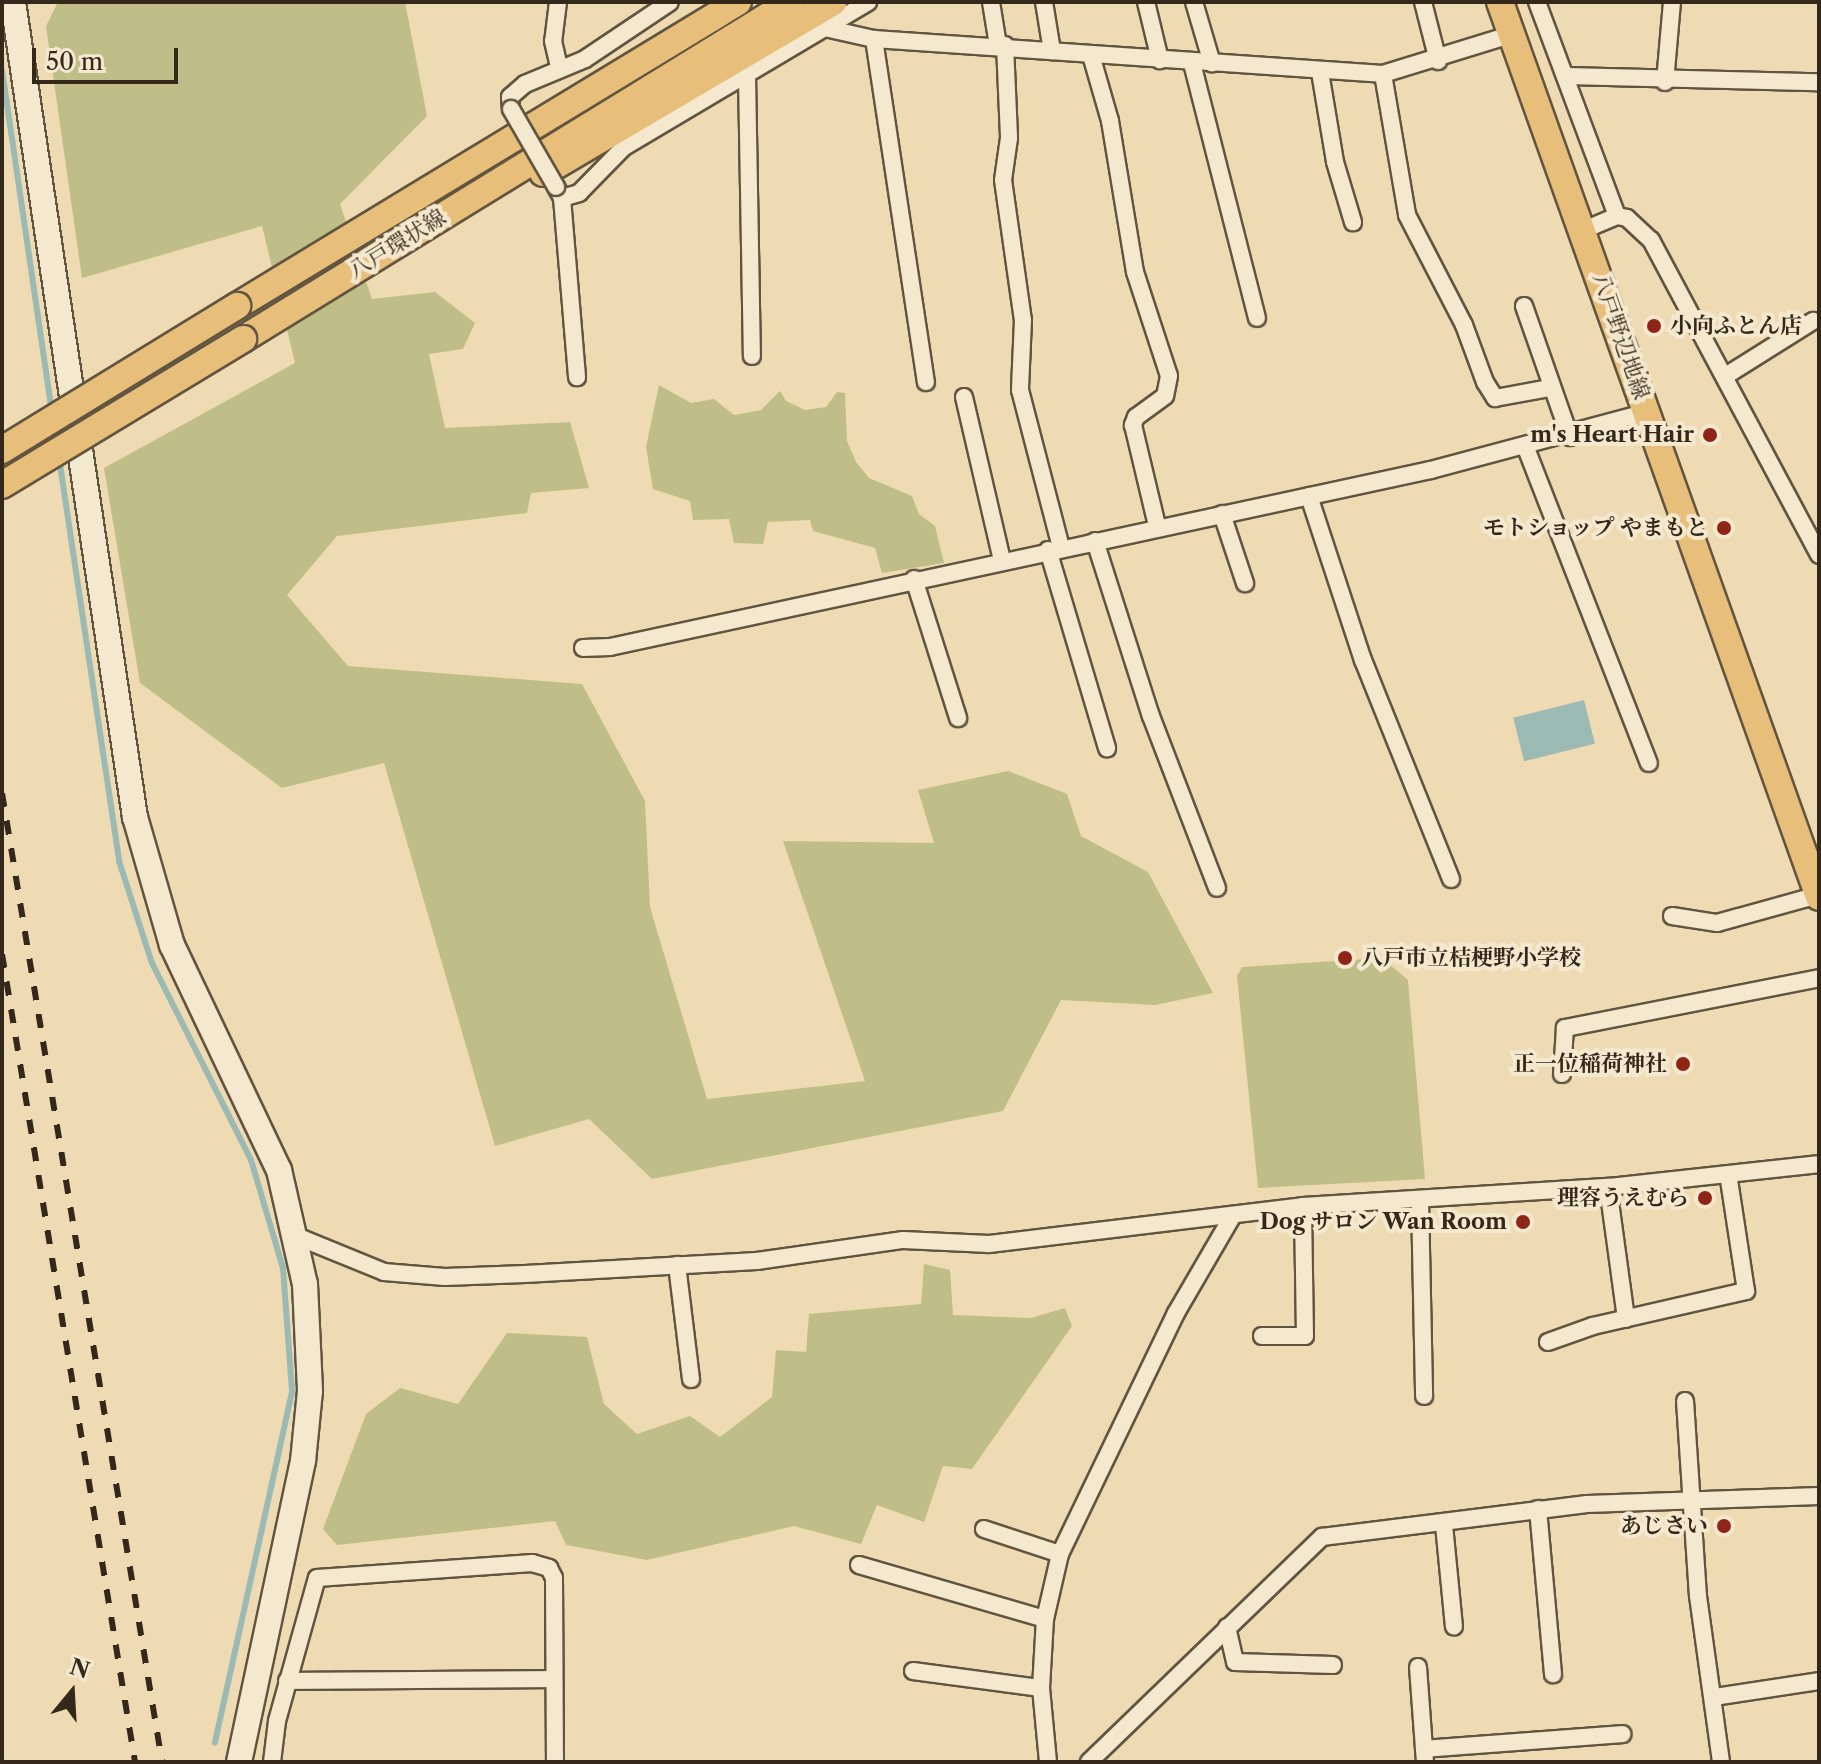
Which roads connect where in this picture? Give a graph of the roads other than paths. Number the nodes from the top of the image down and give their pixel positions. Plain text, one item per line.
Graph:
1 (13, 2) edge
2 (558, 2) edge
3 (639, 2) edge
4 (711, 2) edge
5 (738, 2) edge
6 (791, 2) edge
7 (833, 2) edge
8 (868, 2) edge
9 (991, 2) edge
10 (1044, 2) edge
11 (1146, 2) edge
12 (1194, 2) edge
13 (1423, 2) edge
14 (1500, 2) edge
15 (1537, 2) edge
16 (1672, 2) edge
17 (663, 6) edge
18 (825, 28) junction
19 (1513, 34) junction
20 (874, 39) junction
21 (1001, 45) junction
22 (1052, 51) junction
23 (1091, 55) junction
24 (1160, 60) junction
25 (1438, 61) junction
26 (1192, 63) junction
27 (1212, 63) junction
28 (559, 67) junction
29 (1320, 72) junction
30 (1383, 74) junction
31 (747, 75) junction
32 (1565, 76) junction
33 (1665, 82) junction
34 (1819, 82) edge
35 (559, 193) junction
36 (1617, 216) junction
37 (1353, 222) dead end
38 (376, 223) junction
39 (1584, 230) junction
40 (354, 271) junction
41 (1524, 306) dead end
42 (1257, 318) dead end
43 (1813, 321) dead end
44 (752, 356) dead end
45 (1727, 375) junction
46 (577, 377) dead end
47 (926, 382) dead end
48 (1550, 388) junction
49 (964, 397) dead end
50 (1647, 412) junction
51 (1570, 437) junction
52 (1526, 448) junction
53 (2, 450) edge
54 (2, 485) edge
55 (1309, 496) junction
56 (1222, 514) junction
57 (1157, 526) junction
58 (1095, 541) junction
59 (1054, 548) junction
60 (1819, 555) edge
61 (1002, 560) junction
62 (914, 579) junction
63 (1245, 583) dead end
64 (583, 648) dead end
65 (958, 718) dead end
66 (1107, 748) dead end
67 (1649, 763) dead end
68 (1451, 879) dead end
69 (1217, 888) dead end
70 (1819, 896) edge
71 (1672, 916) dead end
72 (1819, 978) edge
73 (1562, 1074) dead end
74 (1819, 1164) edge
75 (1728, 1174) junction
76 (1608, 1187) junction
77 (1420, 1200) junction
78 (1303, 1206) junction
79 (1233, 1215) junction
80 (296, 1236) junction
81 (677, 1265) junction
82 (1626, 1319) junction
83 (1262, 1336) dead end
84 (1548, 1342) dead end
85 (691, 1379) dead end
86 (1424, 1396) dead end
87 (1685, 1401) dead end
88 (1819, 1496) edge
89 (1693, 1501) junction
90 (1538, 1509) junction
91 (1444, 1525) junction
92 (984, 1529) dead end
93 (1060, 1554) junction
94 (859, 1565) dead end
95 (1045, 1619) junction
96 (1227, 1627) junction
97 (1454, 1627) dead end
98 (1333, 1665) dead end
99 (1418, 1667) dead end
100 (913, 1671) dead end
101 (1553, 1674) dead end
102 (554, 1679) junction
103 (287, 1681) junction
104 (1819, 1681) edge
105 (1041, 1688) junction
106 (1715, 1697) junction
107 (1622, 1734) dead end
108 (1425, 1755) edge
109 (239, 1762) edge
110 (272, 1762) edge
111 (555, 1762) edge
112 (1048, 1762) edge
113 (1089, 1762) edge
114 (1721, 1762) edge

1 - 80 street
2 - 28 street
3 - 17 street
4 - 38 main road
5 - 38 main road, 八戸環状線
6 - 40 main road, 八戸環状線
7 - 40 main road
8 - 18 street
9 - 21 street
10 - 22 street
11 - 24 street
12 - 27 street
13 - 25 street
14 - 19 main road, 八戸野辺地線
15 - 32 street
16 - 33 street
17 - 28 street
18 - 20 street
18 - 31 street
19 - 25 street
19 - 39 main road, 八戸野辺地線
20 - 21 street
20 - 47 street
21 - 22 street
21 - 59 street
22 - 23 street
23 - 24 street
23 - 57 street
24 - 26 street
25 - 30 street
26 - 27 street
26 - 42 street
27 - 29 street
28 - 35 street, bridge
29 - 30 street
29 - 37 street
30 - 48 street
31 - 35 street
31 - 44 street
32 - 33 street
32 - 36 street
33 - 34 street
35 - 46 street
36 - 39 street
36 - 45 street
38 - 53 main road, 八戸環状線, bridge
39 - 50 main road, 八戸野辺地線
40 - 54 main road, 八戸環状線, bridge
41 - 48 street
43 - 45 street
45 - 60 street
48 - 51 street
49 - 61 street
50 - 51 street
50 - 70 main road, 八戸野辺地線
51 - 52 street
52 - 55 street
52 - 67 street
55 - 56 street
55 - 68 street
56 - 57 street
56 - 63 street
57 - 58 street
58 - 59 street
58 - 69 street
59 - 61 street
59 - 66 street
61 - 62 street
62 - 64 street
62 - 65 street
70 - 71 street
72 - 73 street
74 - 75 street
75 - 76 street
75 - 82 street
76 - 77 street
76 - 82 street
77 - 78 street
77 - 86 street
78 - 79 street
78 - 83 street
79 - 81 street
79 - 93 street
80 - 81 street
80 - 109 street
81 - 85 street
82 - 84 street
87 - 89 street
88 - 89 street
89 - 90 street
89 - 106 street
90 - 91 street
90 - 101 street
91 - 96 street
91 - 97 street
92 - 93 street
93 - 95 street
94 - 95 street
95 - 105 street
96 - 98 street
96 - 113 street
99 - 108 street
100 - 105 street
102 - 103 street
102 - 103 street
102 - 111 street
103 - 110 street
104 - 106 street
105 - 112 street
106 - 114 street
107 - 108 street

